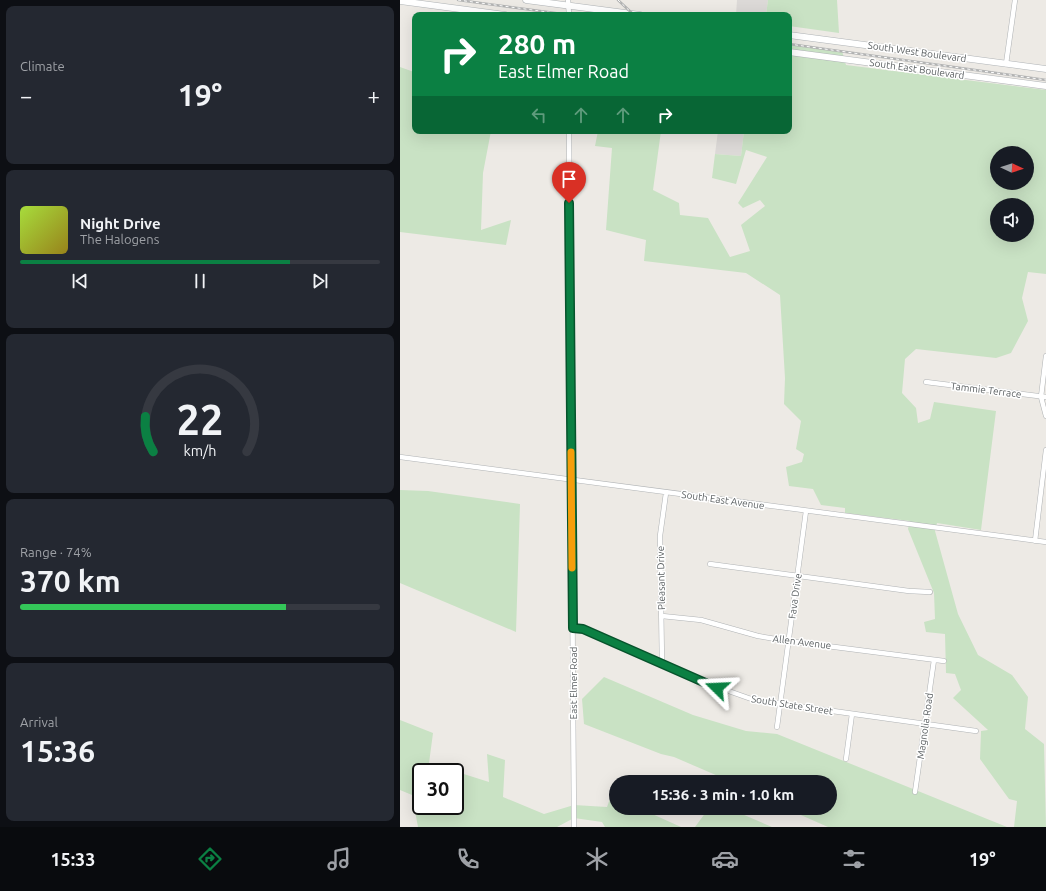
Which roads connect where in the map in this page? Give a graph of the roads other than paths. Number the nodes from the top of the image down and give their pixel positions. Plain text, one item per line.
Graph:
1 (526, 0) edge
2 (1015, 0) edge
3 (400, 1) edge
4 (568, 3) edge
5 (482, 12) edge
6 (622, 12) edge
7 (792, 35) edge
8 (792, 52) edge
9 (1006, 64) junction
10 (1046, 69) edge
11 (1046, 86) edge
12 (569, 134) edge
13 (1046, 356) edge
14 (926, 382) dead end
15 (1043, 397) edge
16 (1046, 416) edge
17 (1046, 450) edge
18 (400, 458) edge
19 (571, 480) junction
20 (666, 493) junction
21 (806, 511) junction
22 (1035, 541) junction
23 (1046, 542) edge
24 (710, 564) dead end
25 (797, 576) junction
26 (930, 592) dead end
27 (662, 616) junction
28 (573, 628) junction
29 (788, 641) junction
30 (934, 660) junction
31 (944, 661) dead end
32 (662, 664) junction
33 (780, 705) junction
34 (852, 714) junction
35 (925, 724) junction
36 (777, 728) dead end
37 (976, 731) dead end
38 (846, 760) dead end
39 (915, 792) dead end
40 (574, 827) edge

1 - 4 main road
2 - 9 street
3 - 5 main road
4 - 6 main road
7 - 9 main road, South West Boulevard
8 - 11 main road, South East Boulevard
9 - 10 main road, South West Boulevard
12 - 19 street, East Elmer Road
13 - 15 street
14 - 15 street, Tammie Terrace
15 - 16 street
17 - 22 street
18 - 19 street, South East Avenue
19 - 20 street, South East Avenue
19 - 28 street, East Elmer Road
20 - 21 street, South East Avenue
20 - 27 street, Pleasant Drive
21 - 22 street, South East Avenue
21 - 25 street, Fava Drive
22 - 23 street, South East Avenue
24 - 25 street
25 - 26 street
25 - 29 street, Fava Drive
27 - 29 street, Allen Avenue
27 - 32 street, Pleasant Drive
28 - 32 street, South State Street
28 - 40 street, East Elmer Road
29 - 30 street, Allen Avenue
29 - 33 street, Fava Drive
30 - 31 street, Allen Avenue
30 - 35 street, Magnolia Road
32 - 33 street, South State Street
33 - 34 street, South State Street
33 - 36 street, Fava Drive
34 - 35 street, South State Street
34 - 38 street
35 - 37 street, South State Street
35 - 39 street, Magnolia Road

